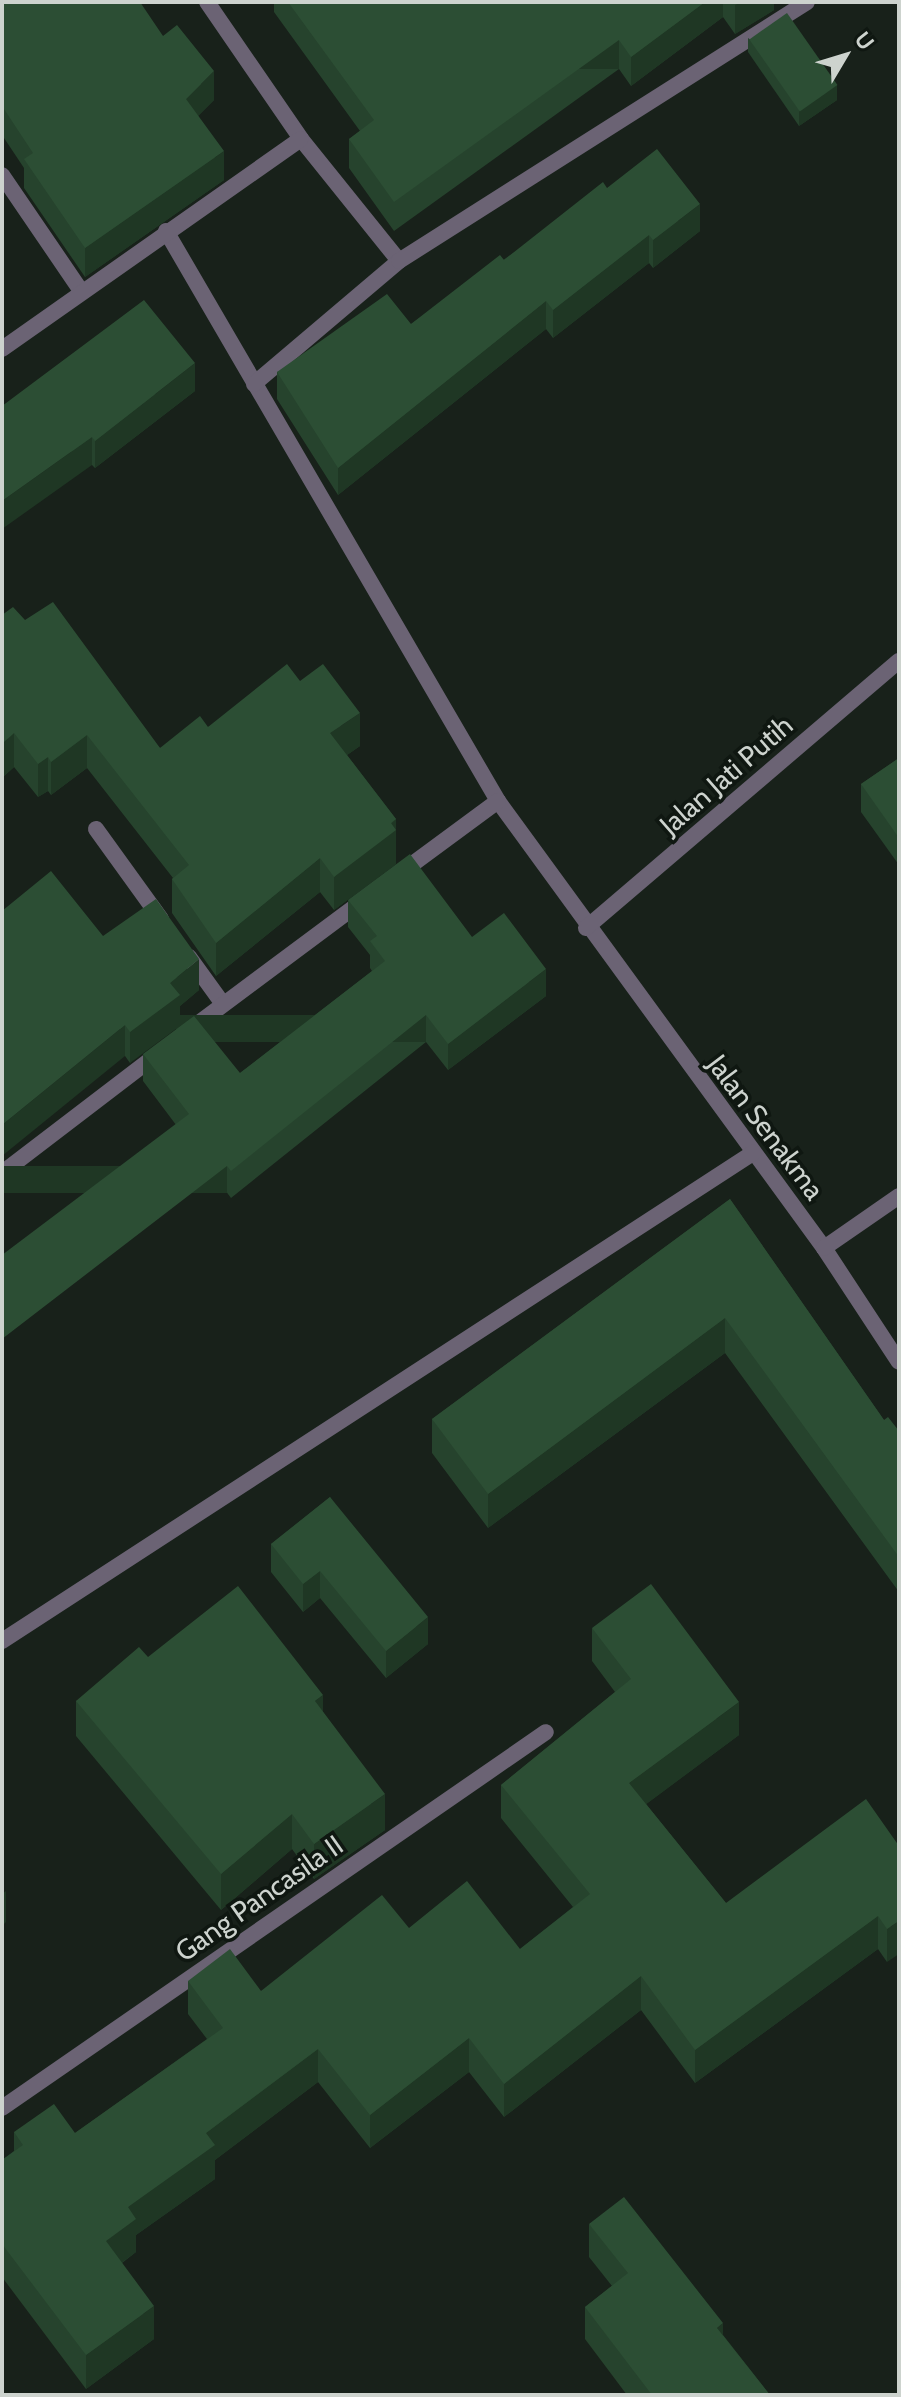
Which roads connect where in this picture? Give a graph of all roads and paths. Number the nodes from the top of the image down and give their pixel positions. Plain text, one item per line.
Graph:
1 (207, 2) edge
2 (807, 2) edge
3 (301, 139) junction
4 (2, 175) edge
5 (166, 231) junction
6 (399, 261) junction
7 (81, 291) junction
8 (2, 349) edge
9 (254, 384) junction
10 (899, 661) edge
11 (498, 801) junction
12 (96, 829) dead end
13 (586, 928) junction
14 (223, 1004) junction
15 (753, 1153) junction
16 (2, 1173) edge
17 (899, 1196) edge
18 (824, 1248) junction
19 (899, 1362) edge
20 (2, 1641) edge
21 (546, 1732) dead end
22 (2, 2108) edge

1 - 3 street
2 - 6 street
3 - 5 street
3 - 6 street
4 - 7 street
5 - 7 street
5 - 9 street, Jalan Senakma
6 - 9 street
7 - 8 street
9 - 11 street, Jalan Senakma
10 - 13 street, Jalan Jati Putih
11 - 13 street, Jalan Senakma
11 - 14 street
12 - 14 street
13 - 15 street, Jalan Senakma
14 - 16 street
15 - 18 street, Jalan Senakma
15 - 20 street
17 - 18 street
18 - 19 street, Jalan Senakma
21 - 22 street, Gang Pancasila II

